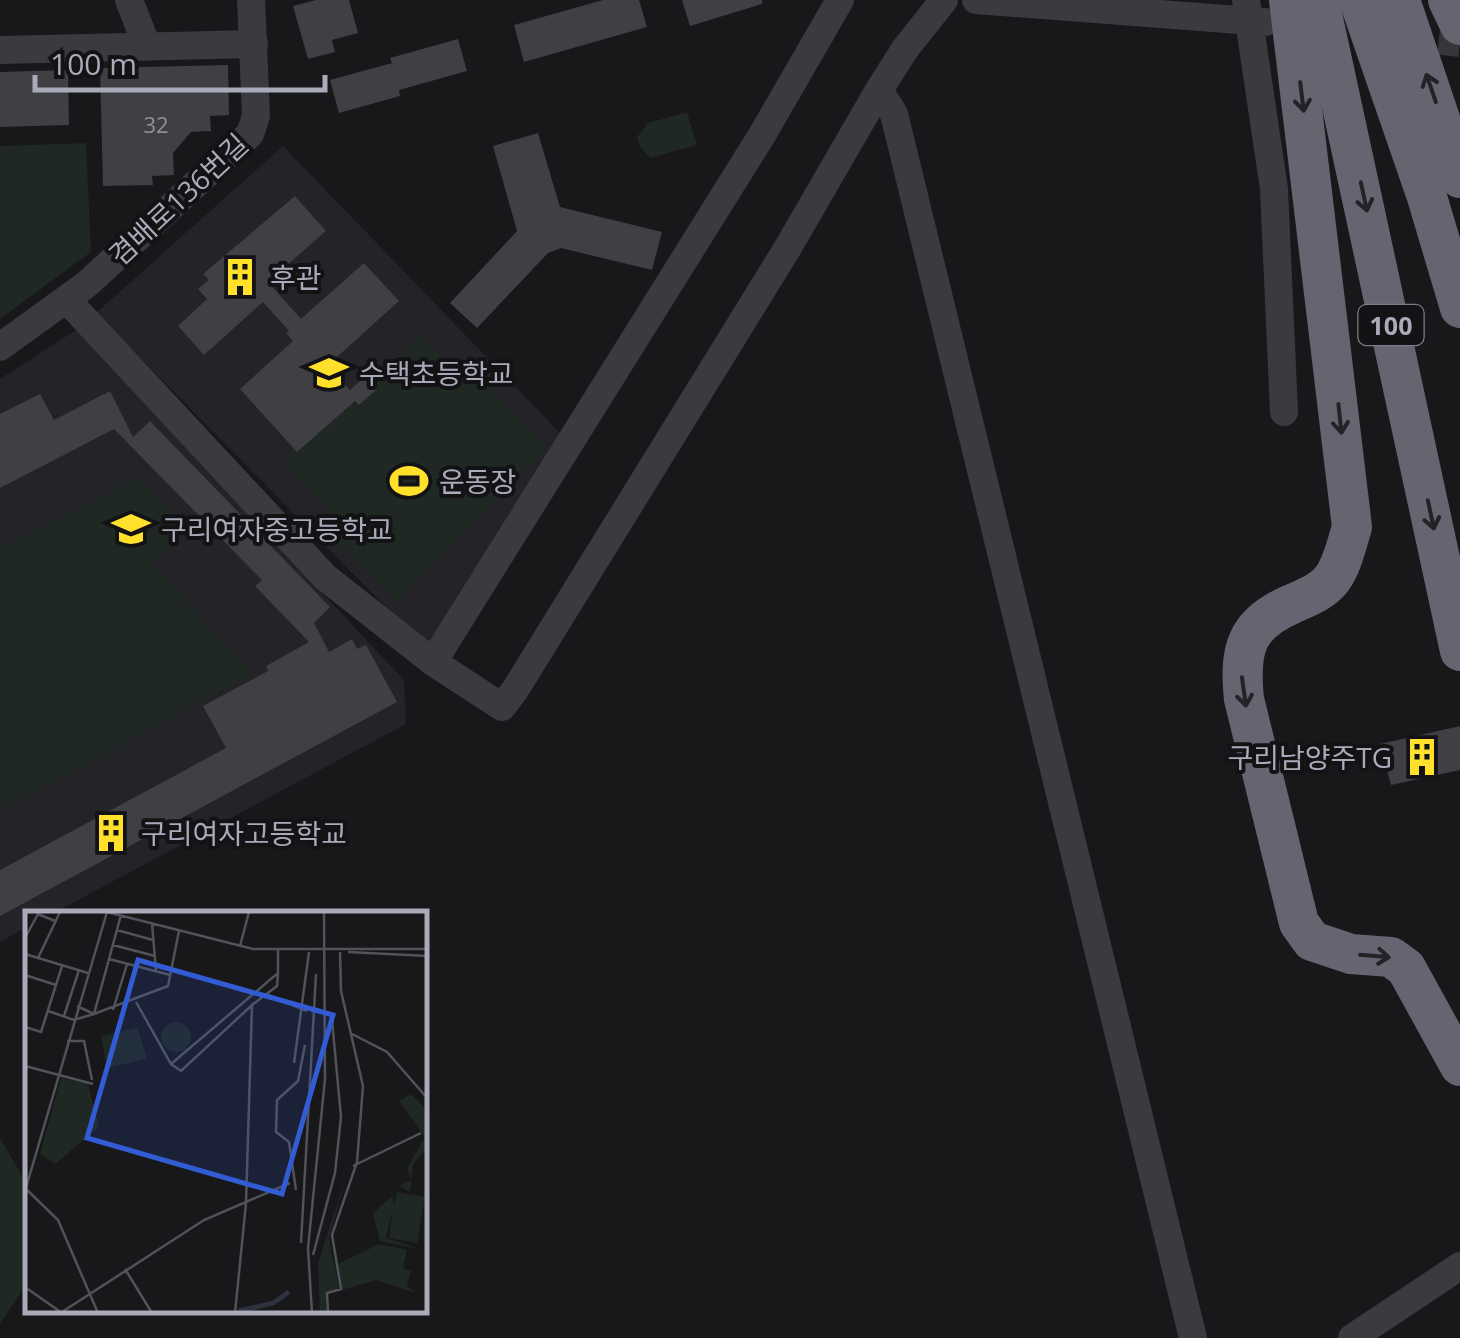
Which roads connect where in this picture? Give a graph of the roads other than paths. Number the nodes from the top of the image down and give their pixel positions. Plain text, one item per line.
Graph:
1 (129, 0) edge
2 (251, 0) edge
3 (840, 0) edge
4 (944, 0) edge
5 (976, 0) edge
6 (1319, 0) edge
7 (1359, 0) edge
8 (1400, 0) edge
9 (1448, 0) edge
10 (1264, 11) edge
11 (1460, 25) edge
12 (254, 44) junction
13 (147, 46) junction
14 (0, 50) edge
15 (879, 90) junction
16 (1460, 178) edge
17 (67, 300) junction
18 (1460, 308) edge
19 (0, 348) edge
20 (1284, 412) dead end
21 (1460, 651) edge
22 (433, 662) junction
23 (1460, 1066) edge
24 (1460, 1266) edge
25 (1193, 1338) edge
26 (1352, 1338) edge

1 - 13 street
2 - 12 street, 겸배로136번길
3 - 22 street
4 - 15 street
5 - 10 street
6 -> 21 highway, 100
7 - 18 highway, 100
16 -> 8 highway
9 - 11 highway
10 - 20 street
10 -> 23 highway
12 - 13 street
12 - 17 street, 겸배로136번길
13 - 14 street
15 - 22 street
15 - 25 street
17 - 19 street, 겸배로136번길
17 - 22 street
24 - 26 street

